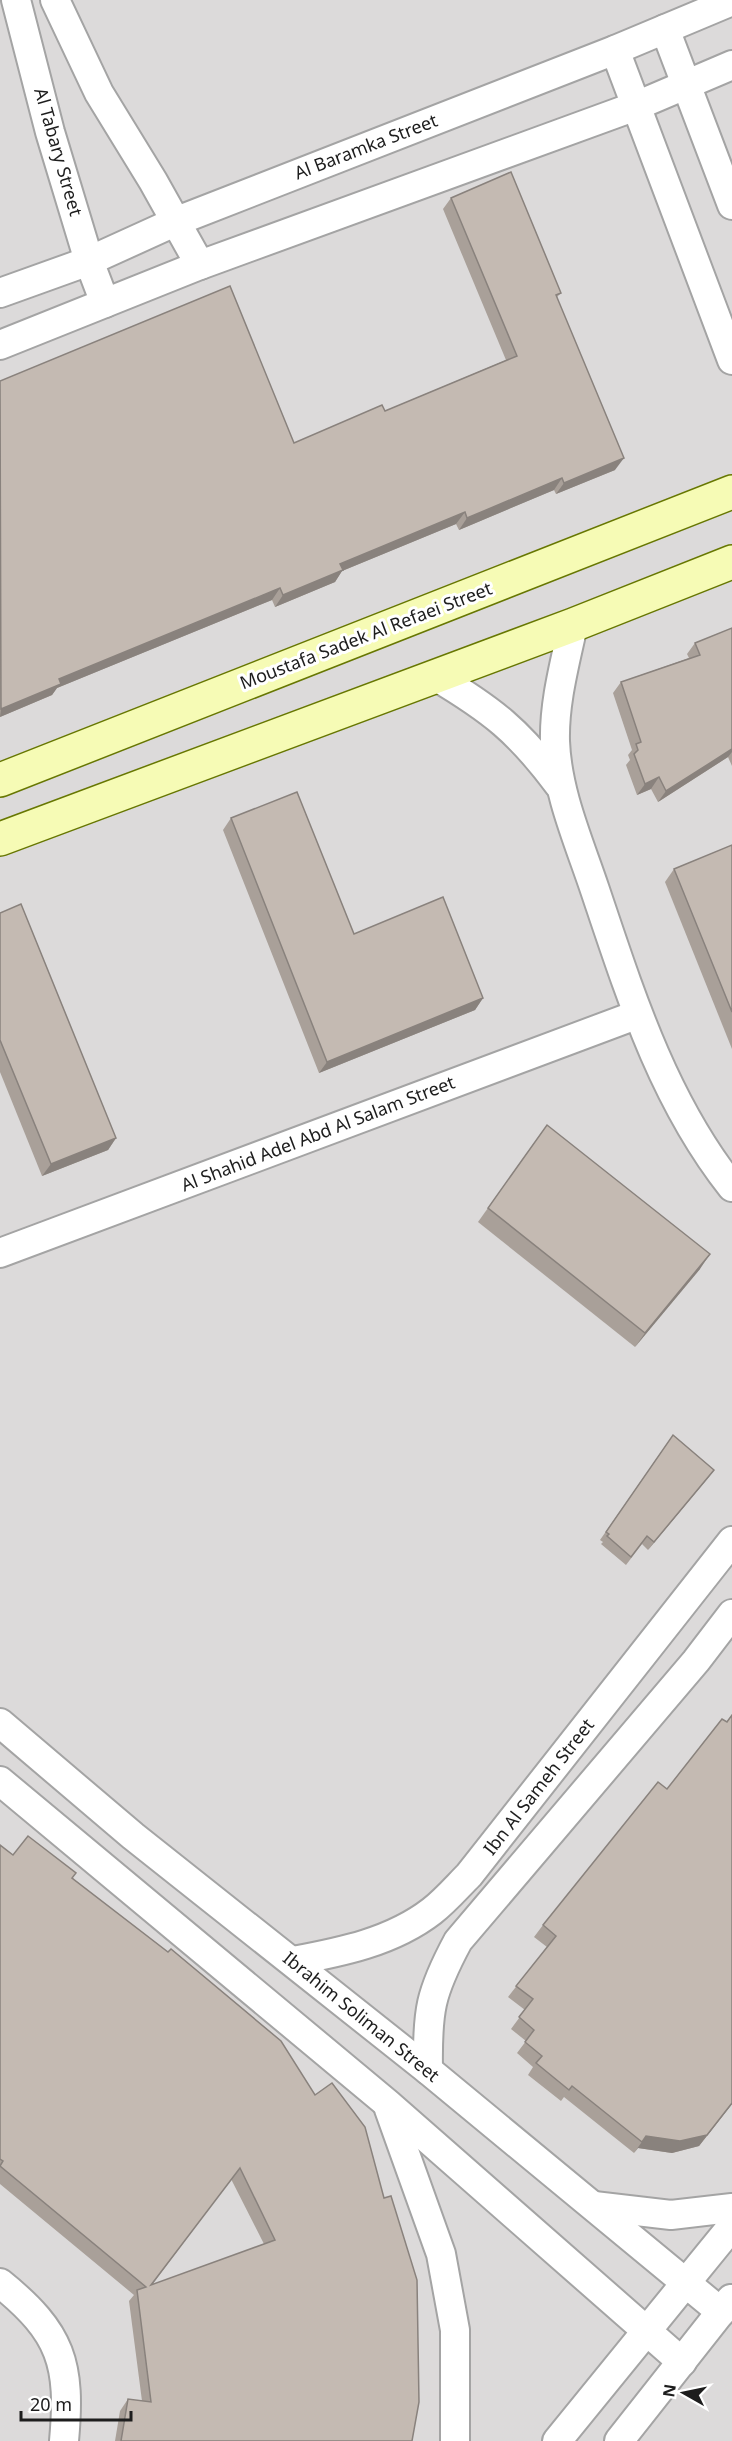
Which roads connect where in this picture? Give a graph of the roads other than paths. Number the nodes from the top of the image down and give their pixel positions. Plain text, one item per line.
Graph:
1 (16, 0) edge
2 (55, 0) edge
3 (732, 1) edge
4 (665, 29) junction
5 (615, 50) junction
6 (732, 65) edge
7 (686, 84) junction
8 (636, 106) junction
9 (732, 205) edge
10 (177, 221) junction
11 (89, 261) junction
12 (200, 265) junction
13 (0, 293) edge
14 (105, 303) junction
15 (0, 345) edge
16 (732, 360) edge
17 (732, 492) edge
18 (732, 562) edge
19 (573, 625) junction
20 (435, 676) junction
21 (0, 780) edge
22 (560, 787) junction
23 (0, 839) edge
24 (636, 1015) junction
25 (732, 1186) edge
26 (0, 1253) edge
27 (732, 1541) edge
28 (732, 1614) edge
29 (0, 1723) edge
30 (0, 1781) edge
31 (293, 1961) junction
32 (428, 2070) junction
33 (388, 2104) junction
34 (592, 2206) junction
35 (732, 2208) edge
36 (732, 2226) edge
37 (0, 2283) edge
38 (686, 2283) junction
39 (726, 2305) edge
40 (645, 2330) junction
41 (682, 2362) junction
42 (64, 2441) edge
43 (455, 2441) edge
44 (557, 2441) edge
45 (619, 2441) edge

1 - 11 street, Al Tabary Street
2 - 10 street
3 - 4 street, Al Baramka Street
4 - 5 street, Al Baramka Street
4 - 7 street
5 - 8 street
5 - 10 street, Al Baramka Street
6 - 7 street
7 - 8 street
7 - 9 street
8 - 12 street
8 - 16 street
10 - 11 street, Al Baramka Street
10 - 12 street
11 - 13 street, Al Baramka Street
11 - 14 street, Al Tabary Street
12 - 14 street
14 - 15 street
17 - 21 street, Moustafa Sadek Al Refaei Street
18 - 19 street
19 - 20 street
19 - 22 street
20 - 22 street
20 - 23 street
22 - 24 street
24 - 25 street
24 - 26 street, Al Shahid Adel Abd Al Salam Street
27 - 31 street, Ibn Al Sameh Street
28 - 32 street, Ibn Al Sameh Street
29 - 31 street, Ibrahim Soliman Street
30 - 33 street
31 - 32 street, Ibrahim Soliman Street
32 - 34 street, Ibrahim Soliman Street
33 - 40 street
33 - 43 street
34 - 35 street
34 - 38 street, Ibrahim Soliman Street
36 - 38 street
37 - 42 street
38 - 39 street, Ibrahim Soliman Street
38 - 40 street
39 - 41 street
40 - 41 street
40 - 44 street
41 - 45 street

